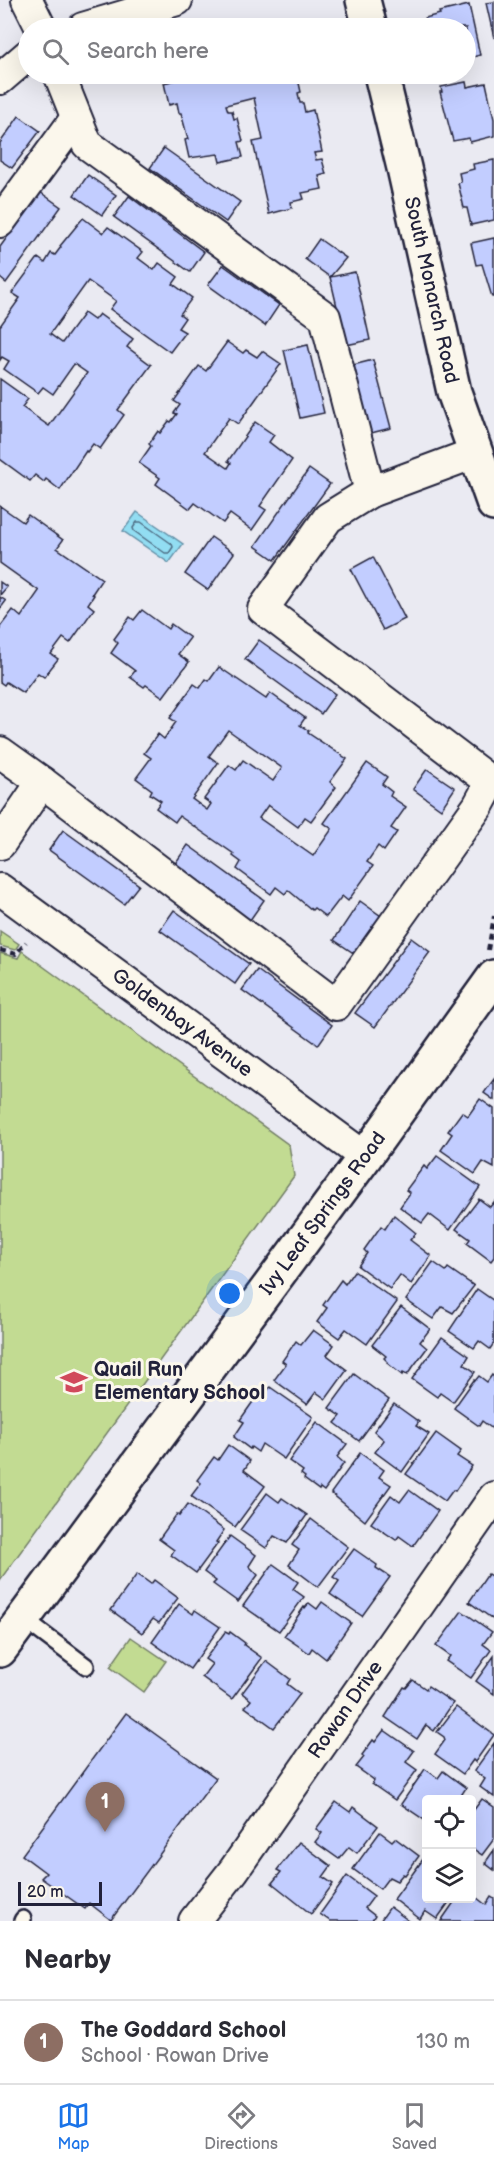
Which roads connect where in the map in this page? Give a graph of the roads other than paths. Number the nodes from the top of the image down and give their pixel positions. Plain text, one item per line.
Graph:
1 (27, 0) edge
2 (177, 0) edge
3 (363, 0) edge
4 (35, 18) edge
5 (117, 18) edge
6 (368, 18) edge
7 (18, 64) edge
8 (0, 79) edge
9 (63, 84) edge
10 (384, 84) edge
11 (76, 118) junction
12 (0, 222) edge
13 (475, 453) junction
14 (370, 492) junction
15 (494, 504) edge
16 (0, 752) edge
17 (42, 782) junction
18 (0, 844) edge
19 (0, 889) edge
20 (494, 977) edge
21 (365, 1157) junction
22 (494, 1497) edge
23 (22, 1617) junction
24 (0, 1650) edge
25 (86, 1666) dead end
26 (194, 1921) edge

1 - 4 street
2 - 5 street
3 - 6 street
7 - 8 street
9 - 11 street
10 - 13 street, South Monarch Road
11 - 12 street
11 - 14 street
13 - 14 street
13 - 15 street, South Monarch Road
14 - 17 street
16 - 17 street
17 - 18 street
19 - 21 street, Goldenbay Avenue
20 - 21 street, Ivy Leaf Springs Road
21 - 23 street, Ivy Leaf Springs Road
22 - 26 street, Rowan Drive
23 - 24 street, Ivy Leaf Springs Road
23 - 25 lane

